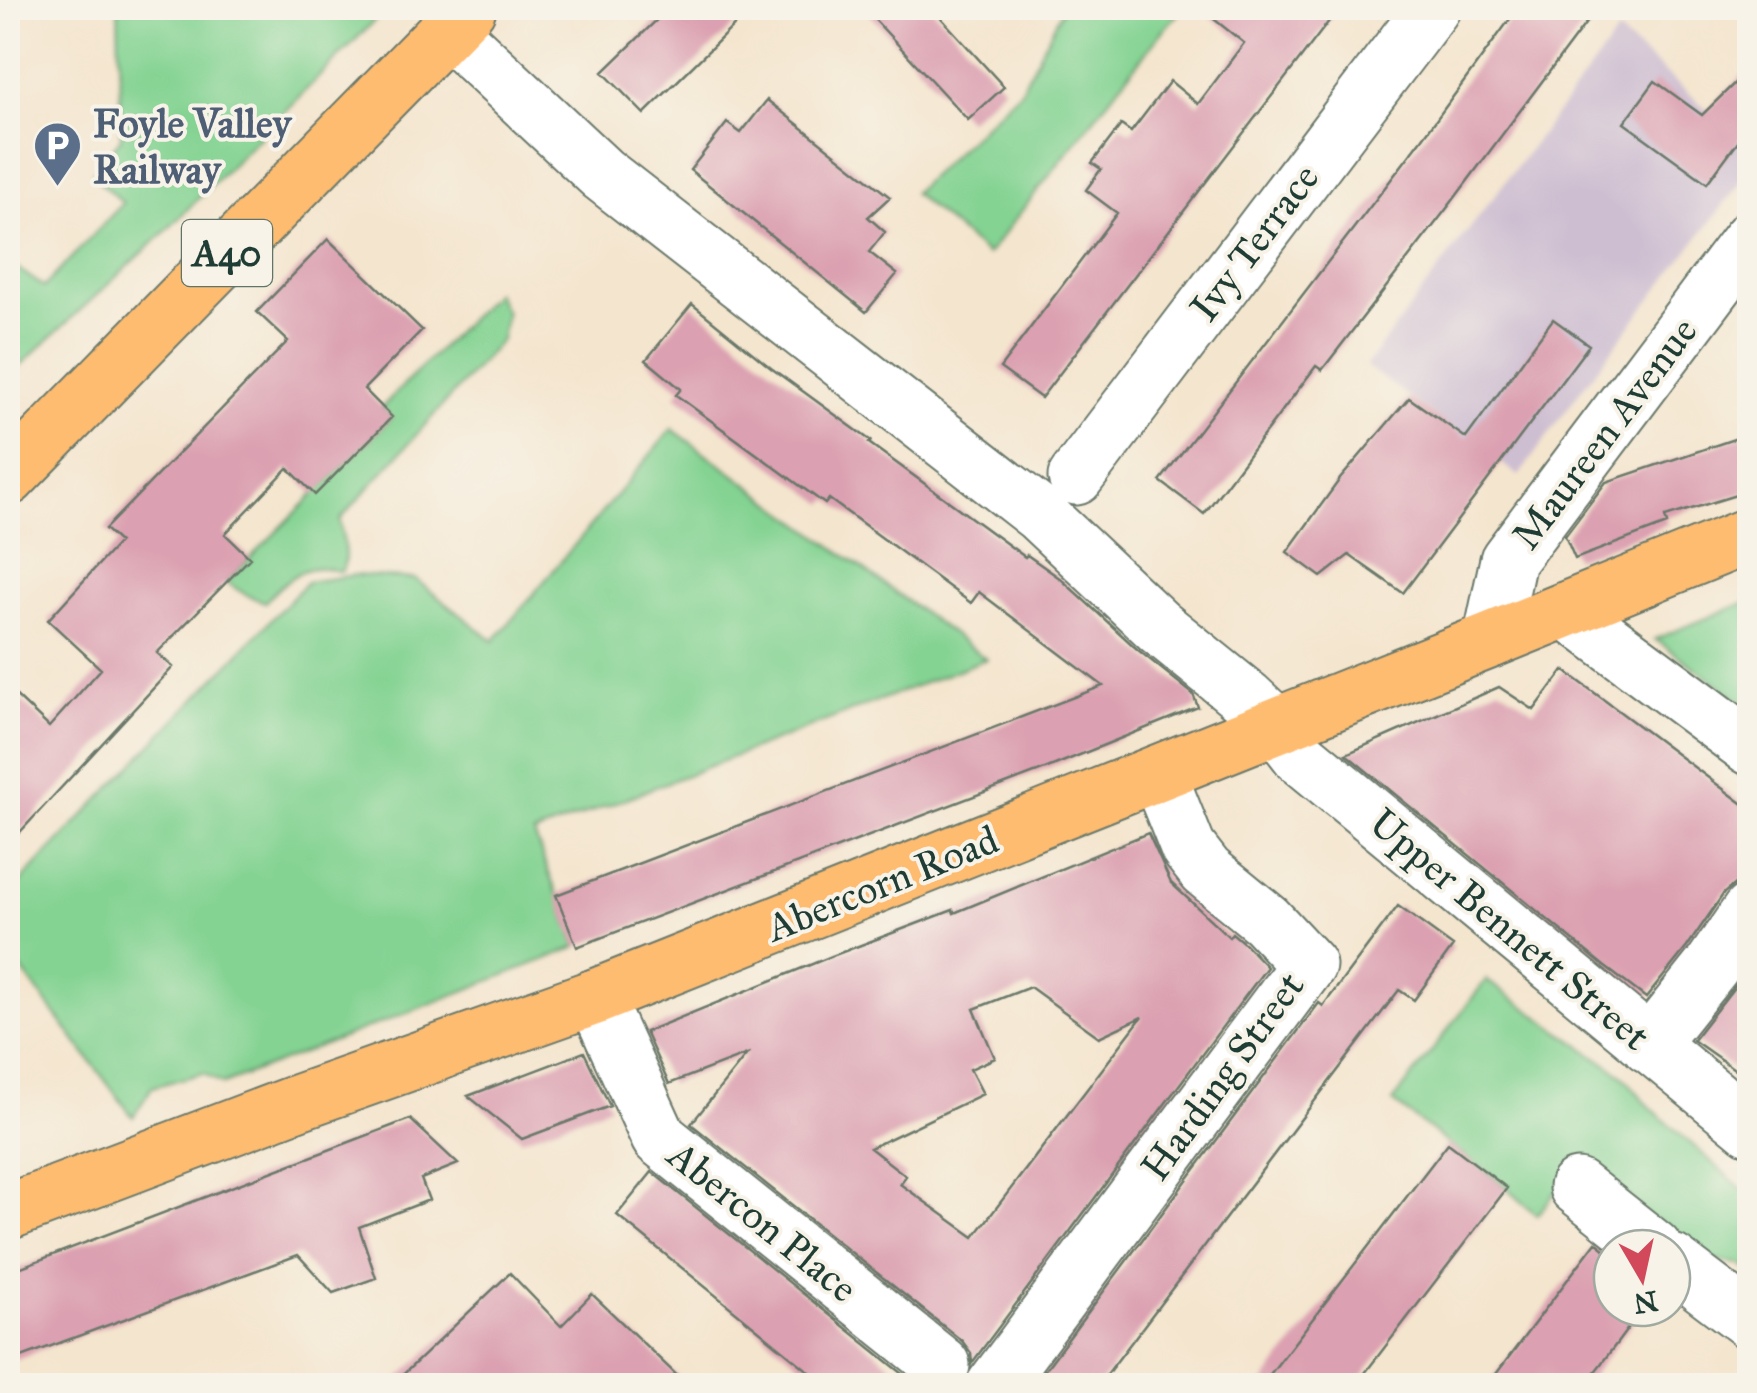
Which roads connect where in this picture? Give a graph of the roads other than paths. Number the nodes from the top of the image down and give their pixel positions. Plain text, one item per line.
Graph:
1 (1432, 8) edge
2 (457, 18) edge
3 (1750, 239) edge
4 (1076, 477) dead end
5 (8, 478) edge
6 (1750, 535) edge
7 (1566, 610) junction
8 (1491, 640) junction
9 (1276, 725) junction
10 (1750, 747) edge
11 (1158, 773) junction
12 (1750, 910) edge
13 (595, 997) junction
14 (1649, 1045) junction
15 (1750, 1127) edge
16 (1577, 1187) dead end
17 (8, 1212) edge
18 (1629, 1228) edge
19 (1692, 1277) edge
20 (1750, 1321) edge
21 (942, 1364) dead end
22 (994, 1386) edge

1 - 4 street, Ivy Terrace
2 - 5 main road, A40
2 - 9 street, Upper Bennett Street
3 - 8 street, Maureen Avenue
6 - 7 main road, Abercorn Road
7 - 8 main road, Abercorn Road
7 - 10 street
8 - 9 main road, Abercorn Road
9 - 11 main road, Abercorn Road
9 - 14 street, Upper Bennett Street
11 - 13 main road, Abercorn Road
11 - 22 street, Harding Street
12 - 14 street
13 - 17 main road, Abercorn Road
13 - 21 street, Abercon Place
14 - 15 street, Upper Bennett Street
16 - 18 street
19 - 20 street

